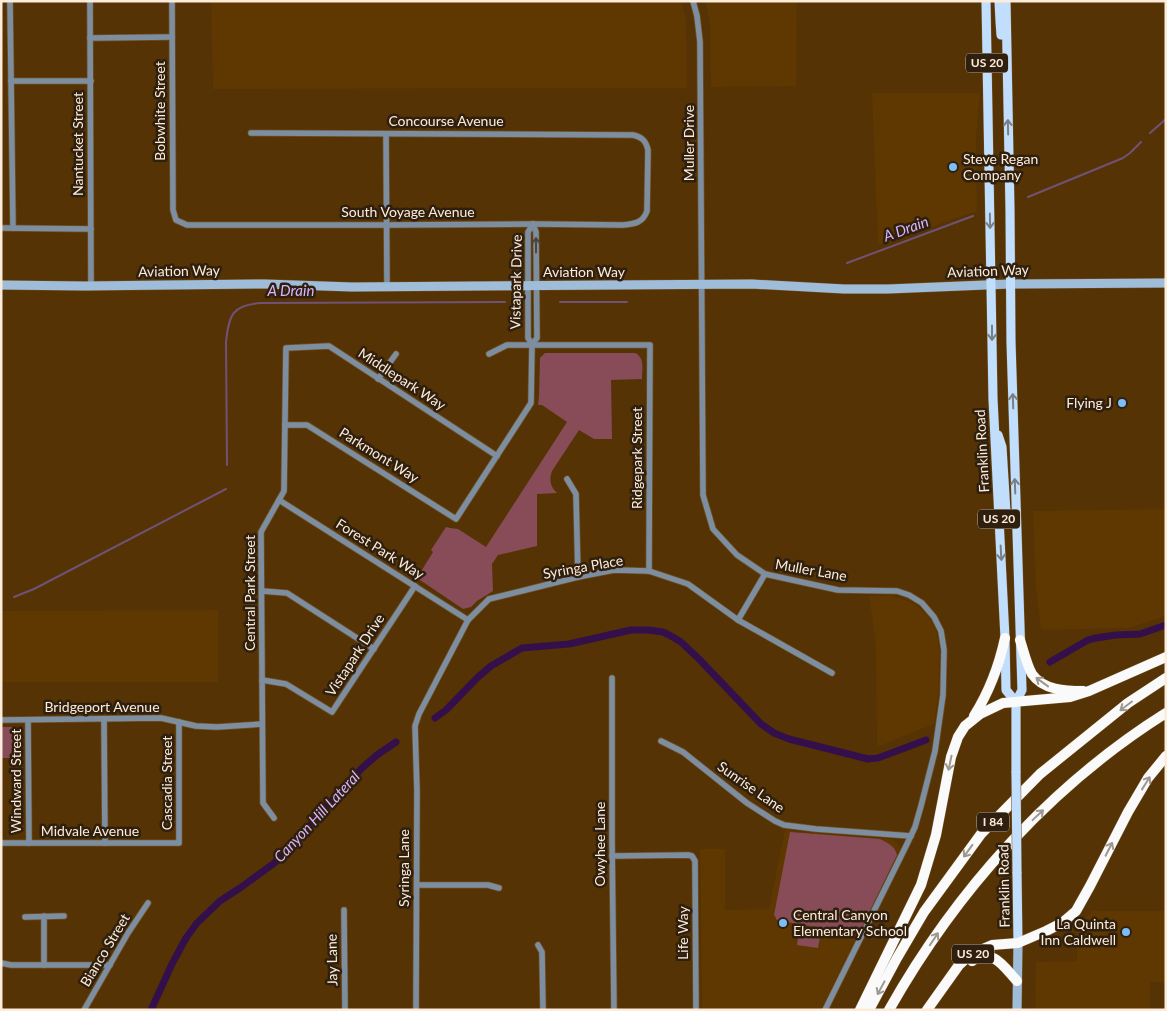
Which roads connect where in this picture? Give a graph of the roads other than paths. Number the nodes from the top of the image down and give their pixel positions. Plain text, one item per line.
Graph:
1 (10, 1) edge
2 (90, 1) edge
3 (172, 1) edge
4 (692, 1) edge
5 (986, 1) edge
6 (999, 1) edge
7 (1006, 1) edge
8 (172, 37) junction
9 (90, 38) junction
10 (1007, 77) junction
11 (11, 80) junction
12 (90, 81) junction
13 (251, 133) dead end
14 (386, 134) junction
15 (176, 220) joint
16 (640, 221) joint
17 (533, 224) junction
18 (386, 225) junction
19 (1, 228) edge
20 (12, 228) junction
21 (91, 228) junction
22 (1166, 283) edge
23 (991, 284) junction
24 (1010, 284) junction
25 (1, 285) edge
26 (702, 285) junction
27 (91, 286) junction
28 (532, 286) junction
29 (387, 287) junction
30 (532, 344) junction
31 (286, 348) joint
32 (396, 354) dead end
33 (489, 354) dead end
34 (378, 379) junction
35 (994, 420) junction
36 (285, 424) junction
37 (497, 456) junction
38 (567, 479) dead end
39 (279, 500) junction
40 (1016, 515) junction
41 (456, 519) joint
42 (649, 570) junction
43 (765, 574) junction
44 (578, 577) junction
45 (415, 586) junction
46 (262, 591) junction
47 (468, 620) junction
48 (738, 620) junction
49 (1005, 638) junction
50 (1020, 640) junction
51 (374, 649) junction
52 (1166, 657) edge
53 (832, 673) dead end
54 (612, 678) dead end
55 (1166, 678) edge
56 (262, 680) junction
57 (1089, 691) junction
58 (1016, 702) junction
59 (1166, 712) edge
60 (104, 719) junction
61 (1, 720) edge
62 (28, 720) junction
63 (971, 720) junction
64 (179, 722) junction
65 (262, 724) junction
66 (415, 726) joint
67 (661, 741) dead end
68 (1166, 756) edge
69 (274, 818) dead end
70 (911, 836) junction
71 (1, 843) edge
72 (29, 843) junction
73 (105, 843) junction
74 (179, 843) joint
75 (612, 856) junction
76 (417, 885) junction
77 (499, 888) dead end
78 (148, 903) dead end
79 (344, 910) dead end
80 (44, 916) junction
81 (64, 916) dead end
82 (25, 917) dead end
83 (1018, 943) junction
84 (538, 945) dead end
85 (1, 963) edge
86 (44, 965) junction
87 (110, 965) junction
88 (1017, 981) junction
89 (942, 989) junction
90 (84, 1010) edge
91 (345, 1010) edge
92 (416, 1010) edge
93 (543, 1010) edge
94 (614, 1010) edge
95 (696, 1010) edge
96 (825, 1010) edge
97 (860, 1010) edge
98 (869, 1010) edge
99 (889, 1010) edge
100 (927, 1010) edge
101 (1017, 1010) edge

1 - 11 street
2 - 9 street, Nantucket Street
3 - 8 street, Bobwhite Street
4 - 26 street, Muller Drive
5 -> 23 main road, US 20
6 - 10 main road
7 - 10 main road, US 20
8 - 9 street
8 - 15 street, Bobwhite Street
9 - 12 street, Nantucket Street
24 -> 10 main road, US 20
11 - 12 street
11 - 20 street
12 - 21 street, Nantucket Street
13 - 14 street, Concourse Avenue
14 - 16 street, Concourse Avenue
14 - 18 street
15 - 18 street, South Voyage Avenue
16 - 17 street, South Voyage Avenue
17 - 18 street, South Voyage Avenue
17 - 28 street, Vistapark Drive
18 - 29 street
19 - 20 street
20 - 21 street
21 - 27 street, Nantucket Street
22 - 24 street, Aviation Way
23 - 24 street, Aviation Way
23 - 26 street, Aviation Way
23 -> 35 main road, Franklin Road / US 20
40 -> 24 main road, Franklin Road / US 20
25 - 27 street, Aviation Way
26 - 28 street, Aviation Way
26 - 43 street, Muller Lane
27 - 29 street, Aviation Way
28 - 29 street, Aviation Way
28 - 30 street, Vistapark Drive
30 - 33 street
30 - 37 street, Vistapark Drive
30 - 42 street, Ridgepark Street
31 - 34 street, Middlepark Way
31 - 36 street, Central Park Street
32 - 34 street
34 - 37 street, Middlepark Way
35 - 40 main road
35 -> 49 main road, Franklin Road / US 20
36 - 39 street, Central Park Street
36 - 41 street, Parkmont Way
37 - 41 street, Vistapark Drive
38 - 44 street
39 - 45 street, Forest Park Way
39 - 46 street, Central Park Street
40 - 50 main road, Franklin Road / US 20
42 - 44 street, Syringa Place
42 - 48 street, Syringa Place
43 - 48 street
43 - 70 street, Muller Lane
44 - 47 street, Syringa Place
45 - 47 street, Forest Park Way
45 - 51 street, Vistapark Drive
46 - 51 street
46 - 56 street, Central Park Street
47 - 66 street, Syringa Place
48 - 53 street, Syringa Place
49 - 58 main road, Franklin Road / US 20
49 - 63 highway, US 20
57 -> 50 highway
50 - 58 main road, Franklin Road / US 20
51 - 56 street, Vistapark Drive
52 - 57 highway
54 - 75 street, Owyhee Lane
55 -> 98 highway, I 84
56 - 65 street, Central Park Street
57 - 58 highway
58 - 63 highway, US 20
58 - 83 main road, Franklin Road / US 20, bridge
99 -> 59 highway, I 84
60 - 62 street, Bridgeport Avenue
60 - 64 street, Bridgeport Avenue
60 - 73 street
61 - 62 street, Bridgeport Avenue
62 - 72 street, Windward Street
63 -> 97 highway, US 20
64 - 65 street, Bridgeport Avenue
64 - 74 street, Cascadia Street
65 - 69 street, Central Park Street
66 - 76 street, Syringa Lane
67 - 70 street, Sunrise Lane
83 -> 68 highway
70 - 96 street, Muller Lane
71 - 72 street, Midvale Avenue
72 - 73 street, Midvale Avenue
73 - 74 street, Midvale Avenue
75 - 94 street, Owyhee Lane
75 - 95 street, Life Way
76 - 77 street
76 - 92 street, Syringa Lane
78 - 87 street, Bianco Street
79 - 91 street, Jay Lane
80 - 81 street
80 - 82 street
80 - 86 street
83 - 88 street, Franklin Road
83 - 89 highway, US 20
84 - 93 street
85 - 86 street
86 - 87 street
87 - 90 street, Bianco Street
88 - 89 highway
88 - 101 street, Franklin Road
89 - 100 highway, US 20

